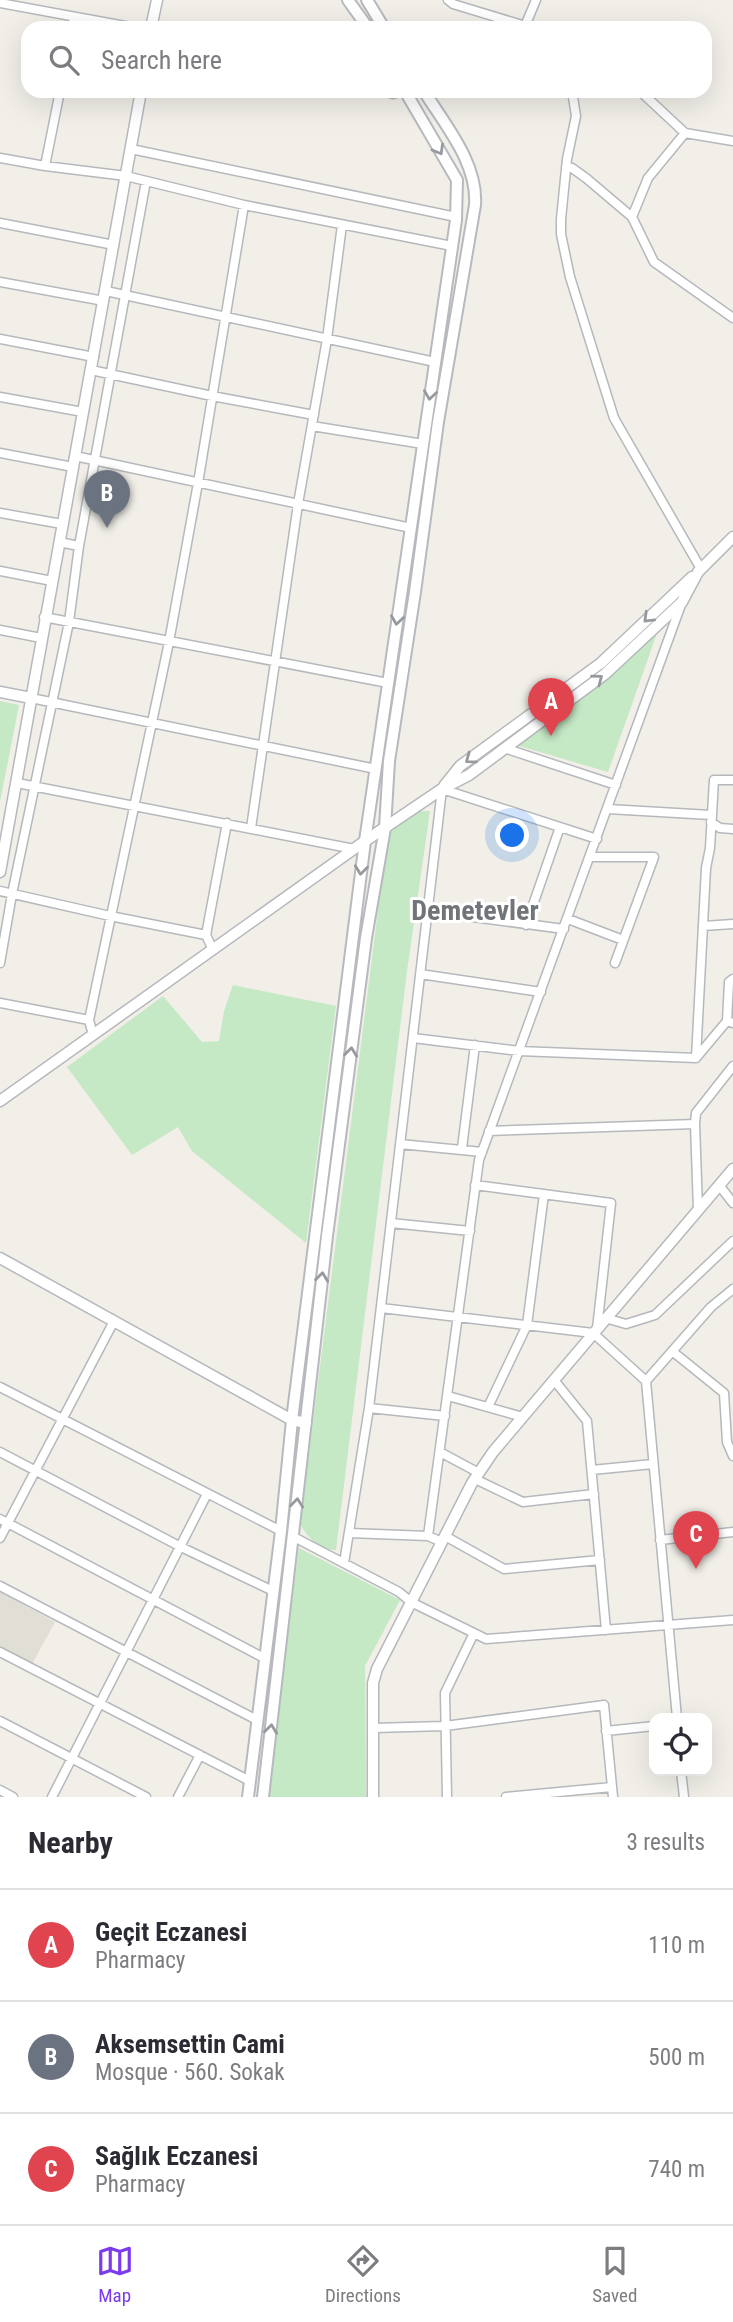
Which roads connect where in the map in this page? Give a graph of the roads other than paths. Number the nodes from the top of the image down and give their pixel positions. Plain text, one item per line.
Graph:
1 (157, 0) edge
2 (348, 0) edge
3 (367, 0) edge
4 (448, 0) edge
5 (536, 0) edge
6 (0, 3) edge
7 (74, 17) junction
8 (73, 21) edge
9 (97, 21) edge
10 (153, 21) edge
11 (363, 21) edge
12 (380, 21) edge
13 (509, 21) edge
14 (531, 21) edge
15 (59, 98) edge
16 (140, 98) edge
17 (408, 98) edge
18 (428, 98) edge
19 (573, 98) edge
20 (648, 98) edge
21 (685, 133) junction
22 (733, 141) edge
23 (131, 149) junction
24 (0, 158) edge
25 (45, 166) junction
26 (566, 167) junction
27 (126, 176) junction
28 (146, 181) junction
29 (244, 205) junction
30 (456, 217) junction
31 (632, 217) junction
32 (0, 223) edge
33 (342, 225) junction
34 (114, 245) junction
35 (452, 246) junction
36 (0, 282) edge
37 (124, 295) junction
38 (105, 296) junction
39 (225, 317) junction
40 (733, 318) edge
41 (0, 339) edge
42 (327, 339) junction
43 (94, 357) junction
44 (435, 362) junction
45 (91, 370) junction
46 (111, 374) junction
47 (212, 396) junction
48 (0, 397) edge
49 (83, 412) junction
50 (314, 415) junction
51 (312, 426) junction
52 (423, 444) junction
53 (0, 453) edge
54 (94, 460) junction
55 (74, 461) junction
56 (198, 483) junction
57 (298, 504) junction
58 (0, 513) edge
59 (62, 524) junction
60 (411, 528) junction
61 (733, 537) edge
62 (59, 542) junction
63 (79, 546) junction
64 (700, 570) junction
65 (0, 571) edge
66 (52, 580) junction
67 (682, 602) junction
68 (44, 617) junction
69 (69, 622) junction
70 (0, 630) edge
71 (41, 638) junction
72 (169, 642) junction
73 (275, 663) junction
74 (388, 683) junction
75 (0, 692) edge
76 (31, 698) junction
77 (54, 703) junction
78 (152, 723) junction
79 (263, 746) junction
80 (504, 748) junction
81 (376, 769) junction
82 (733, 780) edge
83 (17, 783) junction
84 (616, 785) junction
85 (35, 787) junction
86 (442, 789) junction
87 (133, 805) junction
88 (608, 809) junction
89 (711, 819) junction
90 (228, 824) junction
91 (560, 827) junction
92 (251, 828) junction
93 (385, 828) junction
94 (733, 829) edge
95 (597, 839) junction
96 (365, 841) junction
97 (354, 849) junction
98 (1, 855) edge
99 (590, 856) junction
100 (0, 872) edge
101 (0, 891) edge
102 (12, 894) junction
103 (428, 911) junction
104 (110, 916) junction
105 (568, 919) junction
106 (733, 924) edge
107 (526, 925) junction
108 (703, 926) junction
109 (564, 929) junction
110 (206, 935) junction
111 (623, 940) junction
112 (213, 950) junction
113 (615, 962) dead end
114 (0, 963) edge
115 (420, 974) junction
116 (733, 979) edge
117 (541, 992) junction
118 (0, 1003) edge
119 (89, 1020) junction
120 (730, 1022) edge
121 (93, 1035) junction
122 (413, 1038) junction
123 (475, 1045) junction
124 (519, 1051) junction
125 (696, 1058) junction
126 (733, 1066) edge
127 (0, 1101) edge
128 (695, 1124) junction
129 (489, 1132) junction
130 (400, 1144) junction
131 (462, 1148) junction
132 (482, 1152) junction
133 (733, 1169) edge
134 (475, 1185) junction
135 (719, 1185) junction
136 (544, 1194) junction
137 (733, 1203) edge
138 (698, 1209) junction
139 (391, 1223) junction
140 (470, 1231) junction
141 (733, 1241) edge
142 (0, 1258) edge
143 (733, 1289) edge
144 (381, 1308) junction
145 (459, 1317) junction
146 (606, 1318) junction
147 (114, 1321) junction
148 (527, 1325) junction
149 (595, 1331) junction
150 (672, 1351) junction
151 (554, 1380) junction
152 (646, 1381) junction
153 (0, 1387) edge
154 (448, 1396) junction
155 (488, 1407) junction
156 (369, 1408) junction
157 (445, 1416) junction
158 (523, 1417) junction
159 (63, 1419) junction
160 (292, 1420) junction
161 (306, 1423) junction
162 (0, 1452) edge
163 (440, 1452) junction
164 (733, 1456) edge
165 (653, 1464) junction
166 (36, 1470) junction
167 (592, 1470) junction
168 (477, 1476) junction
169 (207, 1494) junction
170 (594, 1494) junction
171 (4, 1521) edge
172 (281, 1531) junction
173 (733, 1532) edge
174 (349, 1533) junction
175 (292, 1536) junction
176 (428, 1536) junction
177 (0, 1538) edge
178 (444, 1539) junction
179 (660, 1540) junction
180 (181, 1547) junction
181 (600, 1560) junction
182 (344, 1563) junction
183 (0, 1586) edge
184 (273, 1591) junction
185 (154, 1599) junction
186 (411, 1602) junction
187 (733, 1620) edge
188 (668, 1625) junction
189 (606, 1630) junction
190 (474, 1633) junction
191 (0, 1652) edge
192 (127, 1653) junction
193 (264, 1658) junction
194 (100, 1704) junction
195 (677, 1713) edge
196 (257, 1720) junction
197 (0, 1721) edge
198 (445, 1726) junction
199 (649, 1727) edge
200 (373, 1728) junction
201 (606, 1731) junction
202 (200, 1755) junction
203 (72, 1758) junction
204 (682, 1776) edge
205 (250, 1780) junction
206 (612, 1787) junction
207 (0, 1790) edge
208 (13, 1797) edge
209 (52, 1797) edge
210 (146, 1797) edge
211 (178, 1797) edge
212 (248, 1797) edge
213 (263, 1797) edge
214 (373, 1797) edge
215 (447, 1797) edge
216 (506, 1797) edge
217 (612, 1797) edge
218 (684, 1797) edge

1 - 10 street
2 - 11 main road
3 - 12 main road
4 - 13 street
5 - 14 street
6 - 7 street
7 - 8 street
7 - 9 street
15 - 25 street
16 - 23 street
17 -> 30 main road
18 - 93 main road
19 - 26 street
20 - 21 street
21 - 22 street
21 - 31 street
23 - 27 street
23 - 30 street
24 - 25 street
25 - 27 street
26 - 31 street
26 - 64 street
27 - 28 street
27 - 34 street
28 - 29 street
28 - 37 street
29 - 33 street
29 - 39 street
30 - 35 main road
31 - 40 street
32 - 34 street
33 - 35 street
33 - 42 street
34 - 38 street
35 - 44 main road
36 - 38 street
37 - 38 street
37 - 39 street
37 - 46 street
38 - 43 street
39 - 42 street
39 - 47 street
41 - 43 street
42 - 44 street
42 - 50 street
43 - 45 street
44 -> 52 main road
45 - 46 street
45 - 49 street
46 - 47 street
46 - 54 street
47 - 50 street
47 - 56 street
48 - 49 street
49 - 55 street
50 - 51 street
51 - 52 street
51 - 57 street
52 - 60 main road
53 - 55 street
54 - 55 street
54 - 56 street
54 - 63 street
55 - 59 street
56 - 57 street
56 - 72 street
57 - 60 street
57 - 73 street
58 - 59 street
59 - 62 street
60 -> 74 main road
61 - 64 street
62 - 63 street
62 - 66 street
63 - 69 street
64 - 67 street
64 -> 86 street
65 - 66 street
66 - 68 street
80 -> 67 street
67 - 84 street
68 - 69 street
68 - 71 street
69 - 72 street
69 - 77 street
70 - 71 street
71 - 76 street
72 - 73 street
72 - 78 street
73 - 74 street
73 - 79 street
74 - 81 main road
75 - 76 street
76 - 77 street
76 - 83 street
77 - 78 street
77 - 85 street
78 - 79 street
78 - 87 street
79 - 81 street
79 - 92 street
80 - 84 street
80 - 86 street
81 - 96 main road
82 - 89 street
83 - 85 street
83 - 98 street
84 - 88 street
85 - 87 street
85 - 102 street
86 - 91 street
86 - 93 street
86 - 103 street
87 - 90 street
87 - 104 street
88 - 89 street
88 - 95 street
89 - 94 street
89 - 108 street
90 - 92 street
90 - 110 street
91 - 95 street
91 - 107 street
92 - 97 street
93 - 96 street
161 -> 93 main road
95 - 99 street
96 - 97 street
96 -> 160 main road
97 - 112 street
98 - 100 street
99 - 105 street
99 - 111 street
101 - 102 street
102 - 104 street
102 - 114 street
103 - 107 street
103 - 115 street
104 - 110 street
104 - 119 street
105 - 109 street
105 - 111 street
106 - 108 street
107 - 109 street
108 - 125 street
109 - 117 street
110 - 112 street
111 - 113 street
112 - 121 street
115 - 117 street
115 - 122 street
116 - 120 street
117 - 124 street
118 - 119 street
119 - 121 street
120 - 125 street
121 - 127 street
122 - 123 street
122 - 130 street
123 - 124 street
123 - 131 street
124 - 125 street
124 - 129 street
126 - 128 street
128 - 129 street
128 - 138 street
129 - 132 street
130 - 131 street
130 - 139 street
131 - 132 street
132 - 134 street
133 - 135 street
134 - 136 street
134 - 140 street
135 - 137 street
135 - 138 street
136 - 148 street
136 - 149 street
138 - 146 street
139 - 140 street
139 - 144 street
140 - 145 street
141 - 146 street
142 - 147 street
143 - 150 street
144 - 145 street
144 - 156 street
145 - 148 street
145 - 154 street
146 - 149 street
147 - 159 street
147 - 160 street
148 - 149 street
148 - 155 street
149 - 151 street
149 - 152 street
150 - 152 street
150 - 164 street
151 - 158 street
151 - 167 street
152 - 165 street
153 - 159 street
154 - 155 street
154 - 157 street
155 - 158 street
156 - 157 street
156 - 174 street
157 - 163 street
158 - 168 street
159 - 166 street
159 - 169 street
160 - 161 street
160 - 172 main road
175 -> 161 main road
162 - 166 street
163 - 168 street
163 - 176 street
165 - 167 street
165 - 179 street
166 - 171 street
166 - 180 street
167 - 170 street
168 - 170 street
168 - 178 street
169 - 172 street
169 - 180 street
170 - 181 street
171 - 177 street
171 - 185 street
172 - 184 main road
173 - 179 street
174 - 176 street
174 - 182 street
175 - 182 street
213 -> 175 main road
176 - 178 street
178 - 181 street
178 - 186 street
179 - 188 street
180 - 184 street
180 - 185 street
181 - 189 street
182 - 186 street
183 - 192 street
184 - 193 main road
185 - 192 street
185 - 193 street
186 - 190 street
186 - 200 street
187 - 188 street
188 - 189 street
188 - 195 street
189 - 190 street
190 - 198 street
191 - 194 street
192 - 194 street
192 - 196 street
193 - 196 main road
194 - 202 street
194 - 203 street
196 - 205 main road
197 - 203 street
198 - 200 street
198 - 201 street
198 - 215 street
199 - 201 street
200 - 214 street
201 - 206 street
202 - 205 street
202 - 211 street
203 - 209 street
203 - 210 street
204 - 218 street
205 - 212 main road
206 - 216 street
206 - 217 street
207 - 208 street

